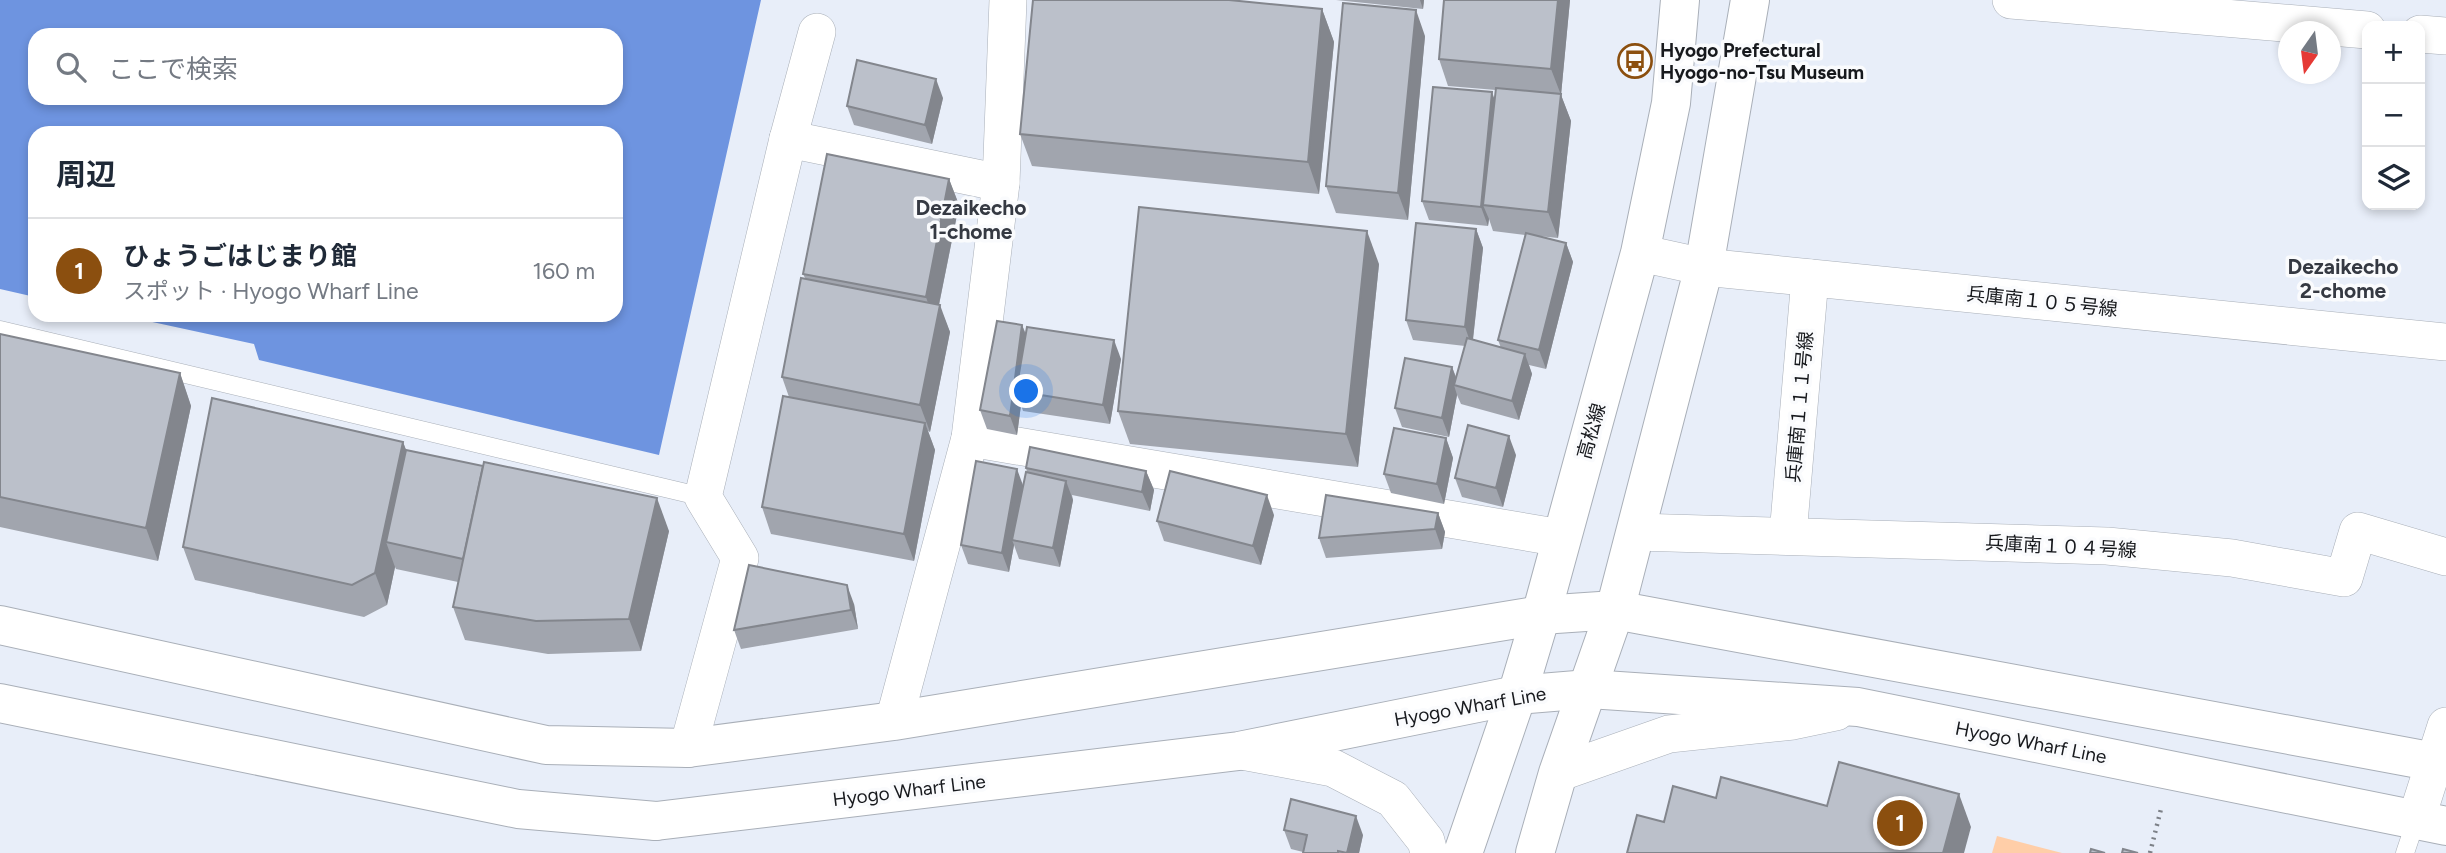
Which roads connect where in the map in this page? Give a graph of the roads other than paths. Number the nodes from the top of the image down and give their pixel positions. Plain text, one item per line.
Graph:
1 (1008, 0) edge
2 (1680, 0) edge
3 (1750, 0) edge
4 (2011, 0) edge
5 (2362, 30) edge
6 (817, 32) dead end
7 (2425, 34) edge
8 (2446, 36) edge
9 (788, 139) junction
10 (1001, 183) junction
11 (1640, 253) junction
12 (1704, 267) junction
13 (1810, 278) junction
14 (0, 330) edge
15 (2446, 342) edge
16 (970, 438) junction
17 (703, 497) junction
18 (1636, 532) junction
19 (1788, 536) junction
20 (1561, 538) junction
21 (2446, 557) edge
22 (1615, 610) junction
23 (1541, 615) junction
24 (0, 625) edge
25 (1589, 689) junction
26 (1517, 695) junction
27 (0, 703) edge
28 (1858, 707) junction
29 (894, 721) junction
30 (2446, 726) edge
31 (688, 748) junction
32 (1239, 751) junction
33 (2440, 763) edge
34 (1558, 772) junction
35 (2422, 833) edge
36 (1429, 853) edge
37 (1464, 853) edge
38 (1535, 853) edge

1 - 10 street
2 - 11 main road, 高松線
3 - 12 main road
4 - 5 street
6 - 9 street
7 - 8 street
9 - 10 street
9 - 17 street
10 - 16 street
11 - 12 street, 兵庫南１０５号線
11 - 20 main road, 高松線
12 - 13 street, 兵庫南１０５号線
12 - 18 main road
13 - 15 street, 兵庫南１０５号線
13 - 19 street, 兵庫南１１１号線
14 - 17 lane
16 - 20 street
16 - 29 street
17 - 31 street
18 - 19 street, 兵庫南１０４号線
18 - 22 main road
19 - 21 street, 兵庫南１０４号線
20 - 23 main road, 高松線
22 - 23 main road
22 - 25 main road
22 - 33 main road
23 - 26 main road, 高松線
23 - 29 main road
24 - 31 main road
25 - 26 main road, Hyogo Wharf Line
25 - 28 main road, Hyogo Wharf Line
25 - 34 main road
26 - 32 main road, Hyogo Wharf Line
26 - 37 main road, 高松線
27 - 32 main road, Hyogo Wharf Line
28 - 34 street
28 - 35 main road, Hyogo Wharf Line
29 - 31 main road
30 - 33 street
32 - 36 street
33 - 35 street
34 - 38 main road

